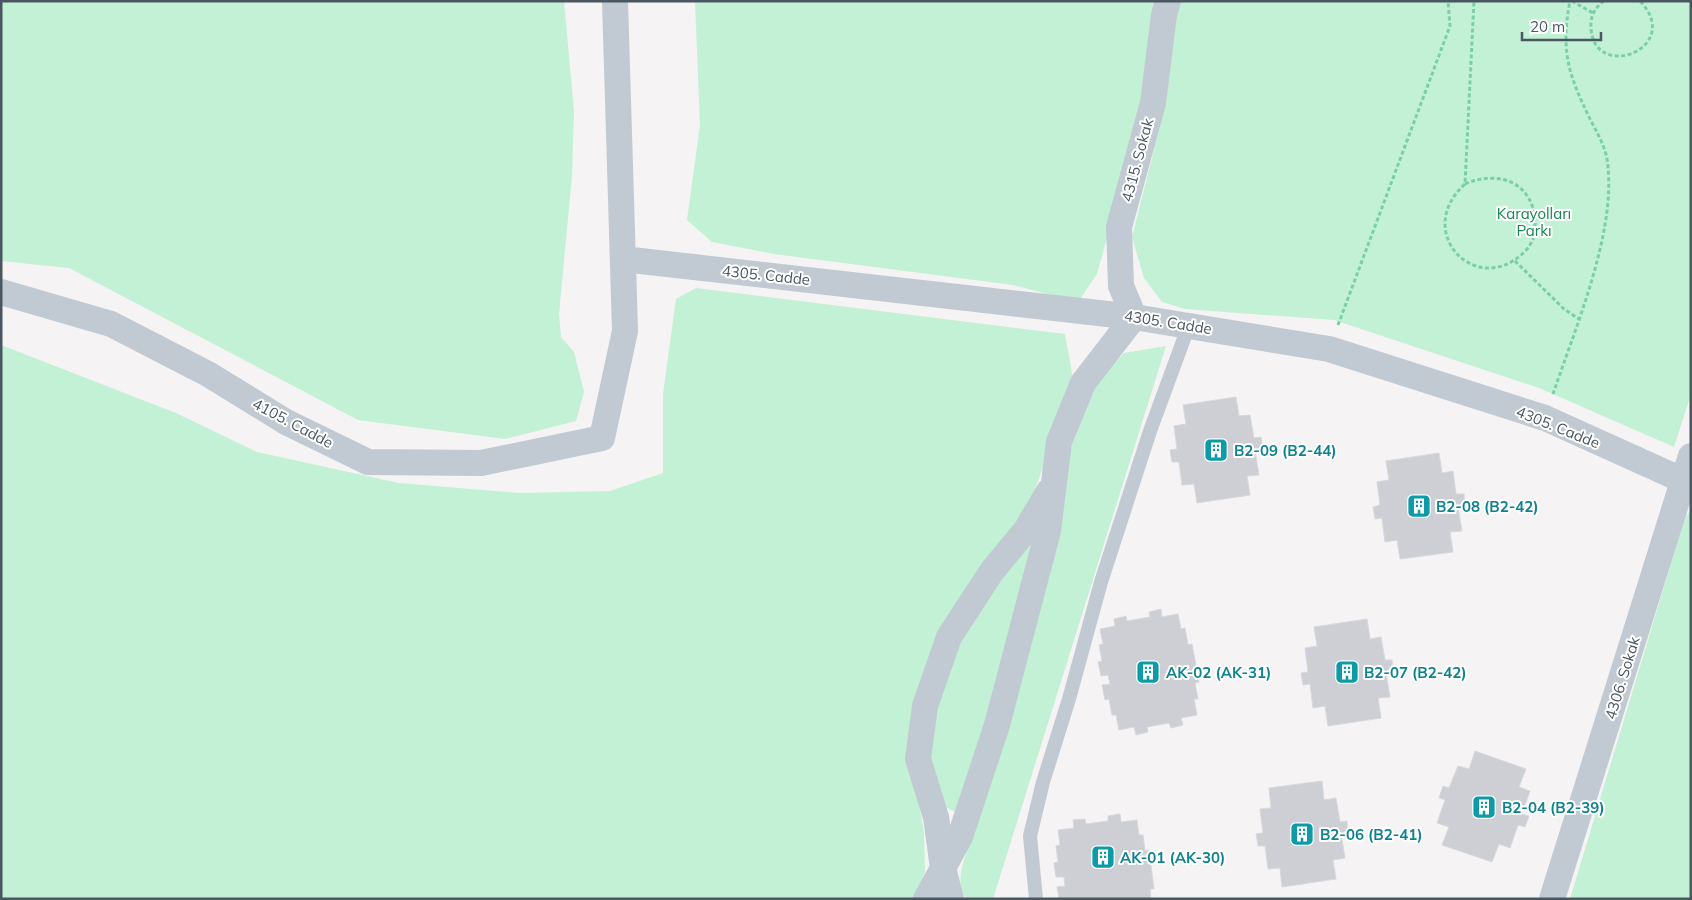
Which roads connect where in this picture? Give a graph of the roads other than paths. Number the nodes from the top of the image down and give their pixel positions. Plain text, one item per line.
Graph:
1 (615, 1) edge
2 (1168, 1) edge
3 (623, 259) junction
4 (1, 292) edge
5 (1134, 317) junction
6 (1189, 325) junction
7 (1691, 456) edge
8 (1687, 482) edge
9 (1052, 486) junction
10 (943, 868) junction
11 (926, 899) edge
12 (951, 899) edge
13 (1036, 899) edge
14 (1552, 899) edge

1 - 3 street
2 - 5 street, 4315. Sokak
3 - 4 street, 4105. Cadde
3 - 5 street, 4305. Cadde
5 - 6 street, 4305. Cadde
5 - 9 street
6 - 8 street, 4305. Cadde
6 - 13 lane
7 - 8 street, 4306. Sokak
8 - 14 street, 4306. Sokak
9 - 10 street
9 - 10 street
10 - 11 street
10 - 12 street

